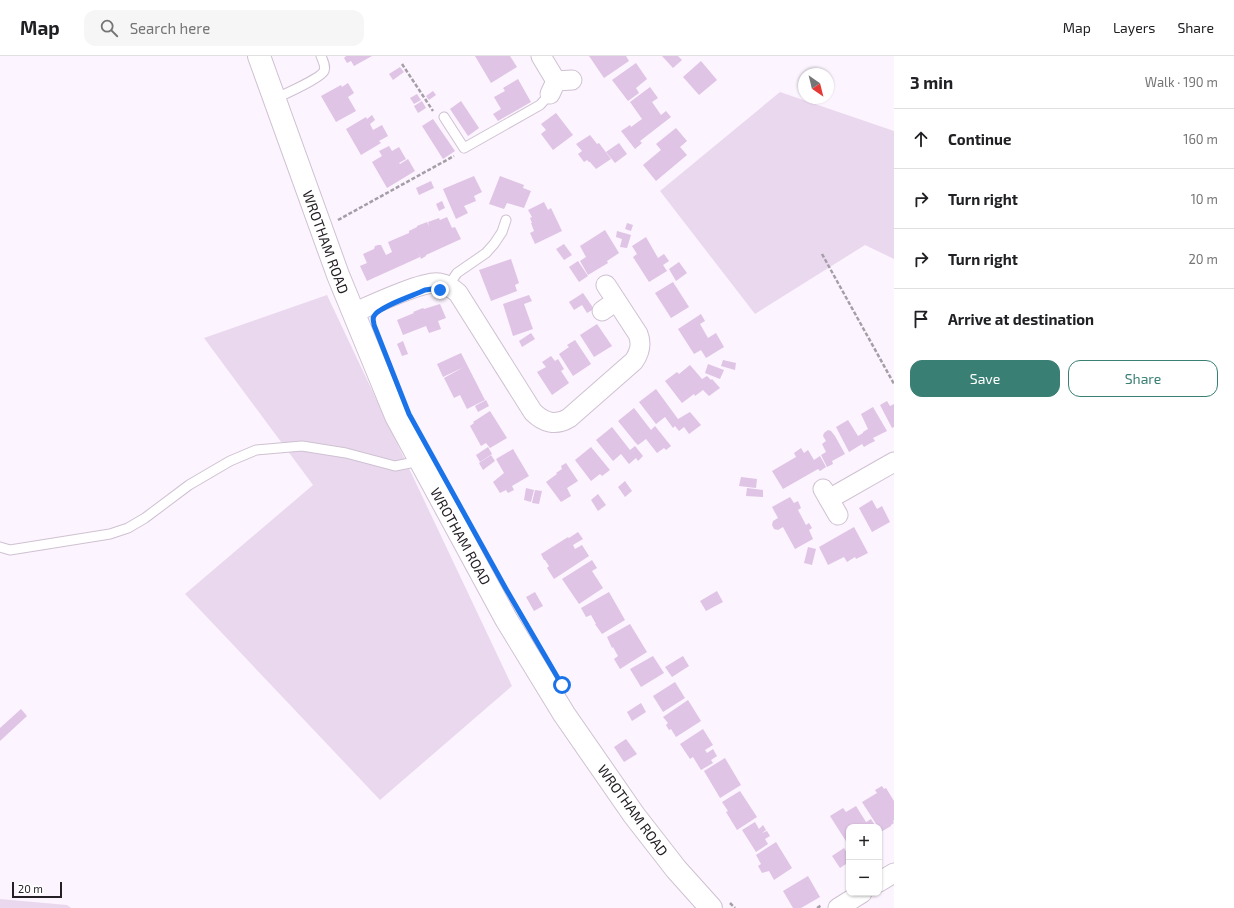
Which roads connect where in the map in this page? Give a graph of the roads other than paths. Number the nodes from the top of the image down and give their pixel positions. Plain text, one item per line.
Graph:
1 (259, 56) edge
2 (321, 56) edge
3 (541, 56) edge
4 (559, 85) joint
5 (274, 99) junction
6 (444, 117) road end
7 (506, 220) dead end
8 (606, 285) dead end
9 (448, 286) junction
10 (353, 312) junction
11 (420, 461) junction
12 (894, 462) edge
13 (838, 515) dead end
14 (0, 547) edge
15 (10, 550) junction
16 (0, 554) edge
17 (894, 873) edge
18 (882, 880) edge
19 (857, 896) edge
20 (710, 903) edge
21 (838, 908) edge

1 - 5 main road, WROTHAM ROAD
2 - 5 lane
3 - 4 street
4 - 6 lane
5 - 10 main road, WROTHAM ROAD
7 - 9 lane
8 - 9 street
9 - 10 street
10 - 11 main road, WROTHAM ROAD
11 - 15 lane
11 - 20 main road, WROTHAM ROAD
12 - 13 street
14 - 15 lane
15 - 16 lane
17 - 18 street
19 - 21 street

